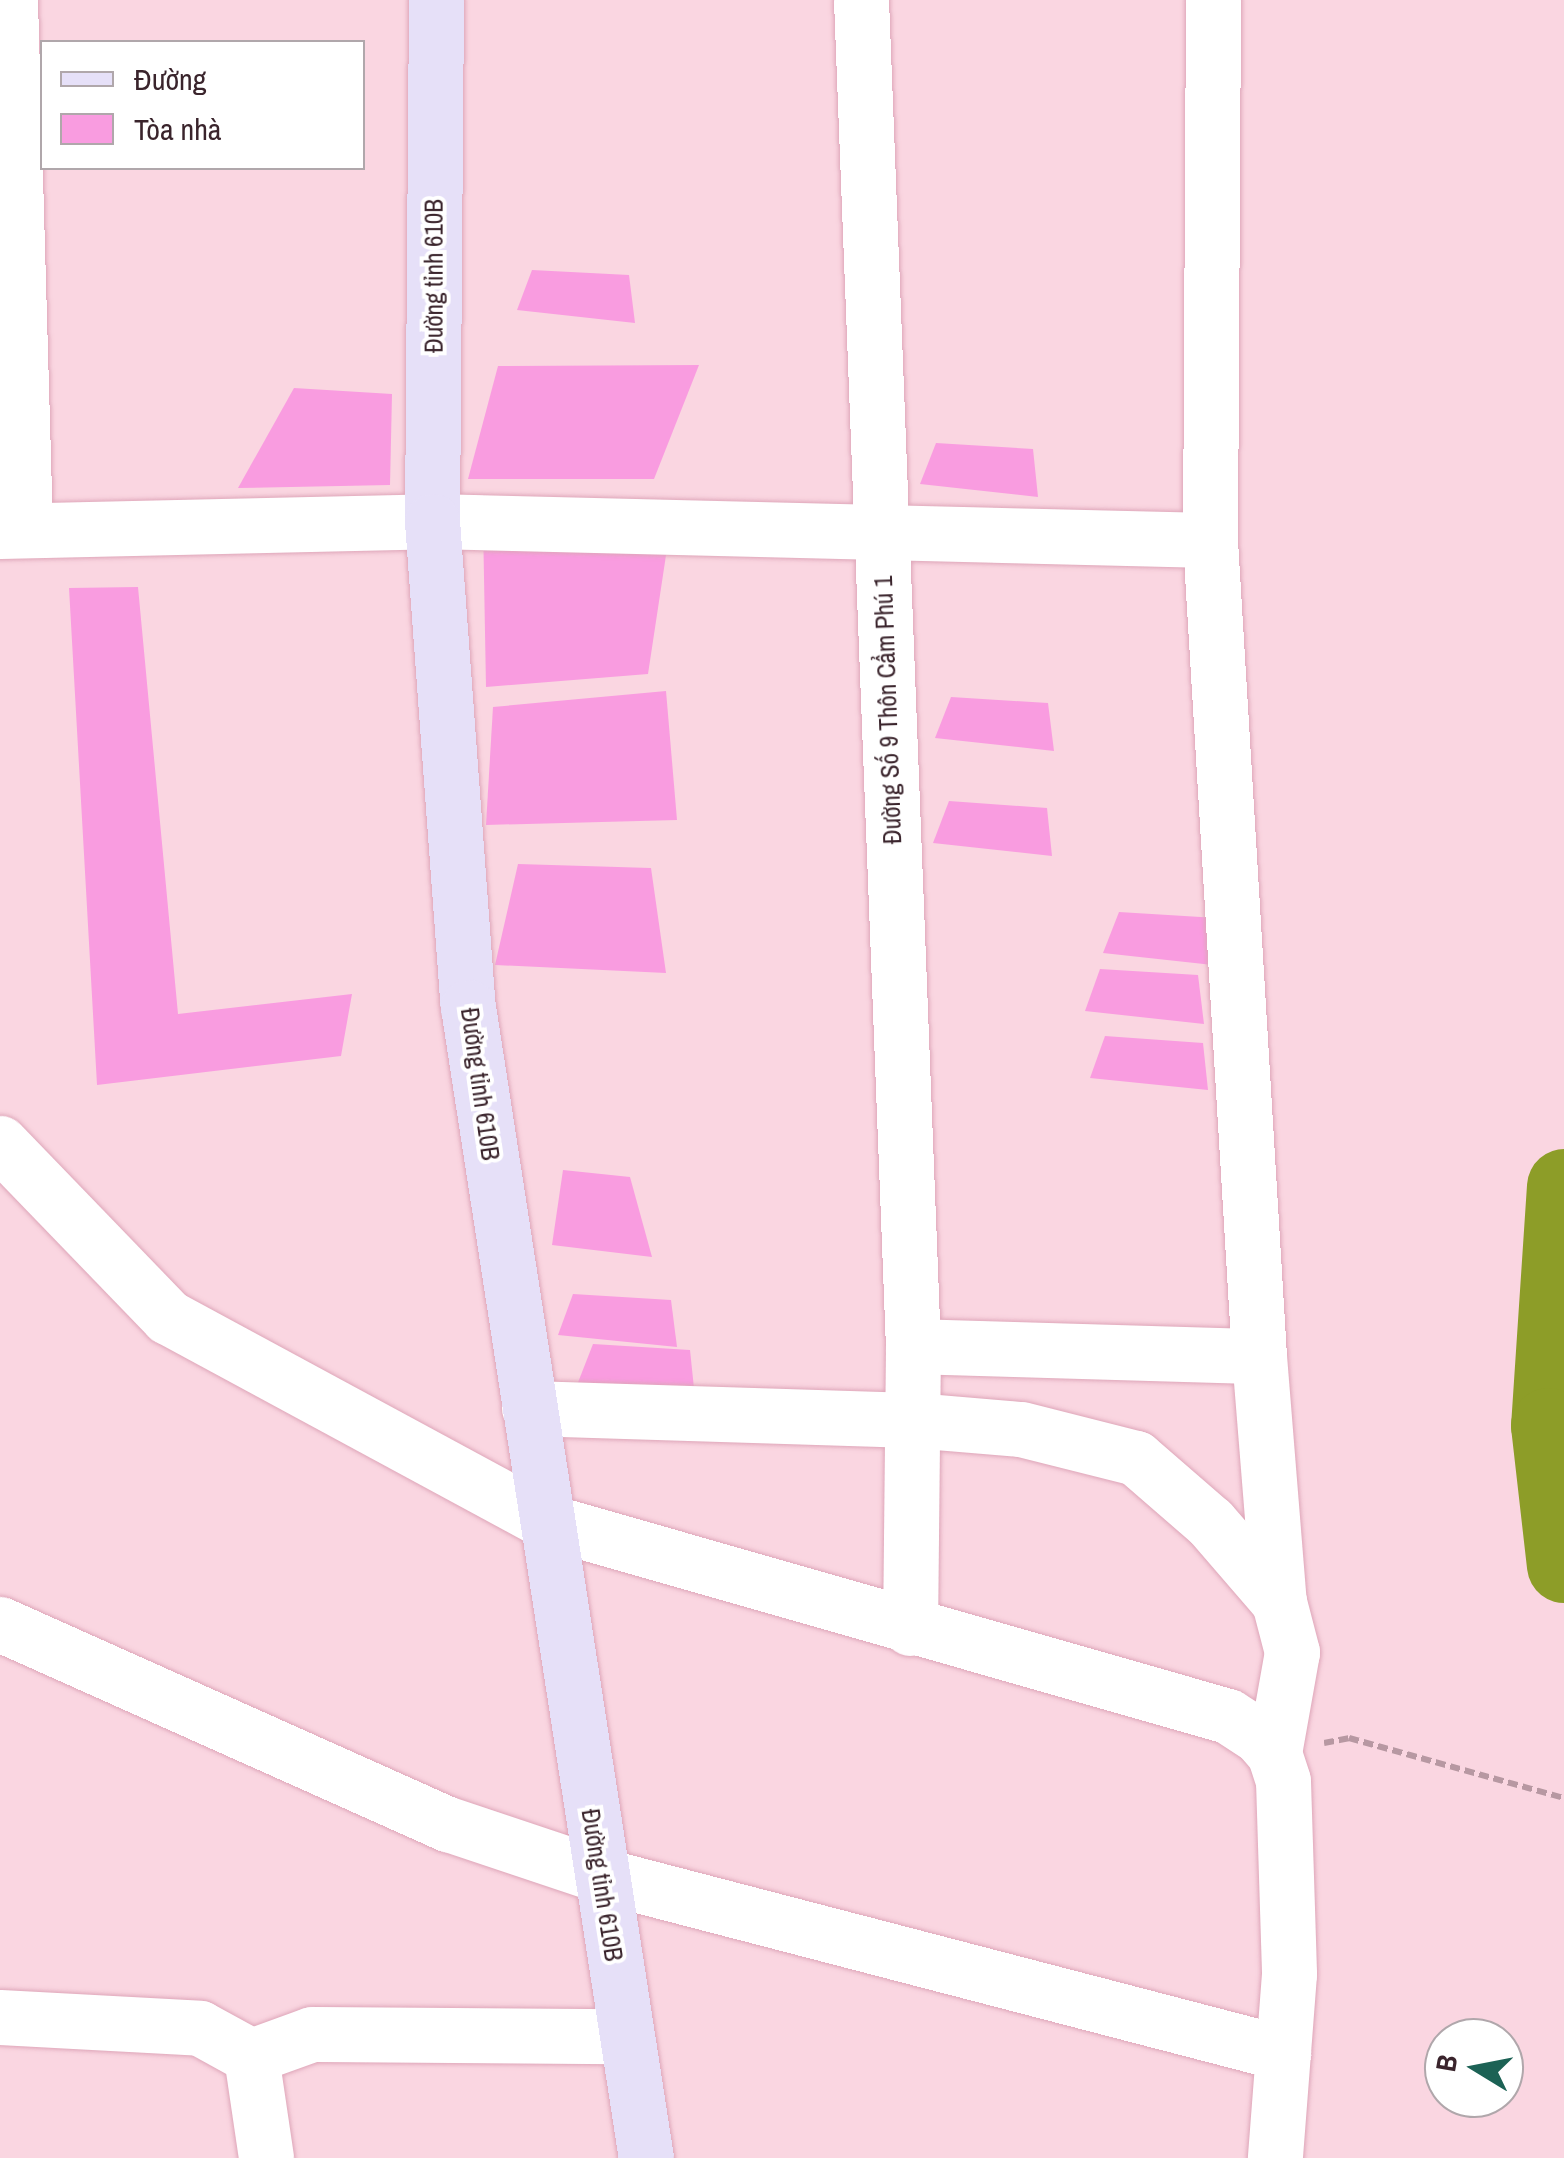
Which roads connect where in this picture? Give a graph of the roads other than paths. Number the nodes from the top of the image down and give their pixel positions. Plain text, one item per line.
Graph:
1 (10, 0) edge
2 (436, 0) edge
3 (861, 0) edge
4 (1213, 0) edge
5 (432, 520) junction
6 (13, 530) edge
7 (881, 532) junction
8 (1210, 540) junction
9 (0, 1143) edge
10 (913, 1346) junction
11 (1259, 1356) junction
12 (529, 1408) junction
13 (913, 1420) junction
14 (546, 1522) junction
15 (1279, 1602) junction
16 (0, 1624) edge
17 (910, 1628) junction
18 (1274, 1753) junction
19 (600, 1875) junction
20 (0, 2017) edge
21 (626, 2036) junction
22 (1283, 2053) junction
23 (251, 2056) junction
24 (266, 2158) edge
25 (646, 2158) edge
26 (1275, 2158) edge

1 - 6 street
2 - 5 main road, Đường tỉnh 610B
3 - 7 street, Đường Số 9 Thôn Cẩm Phú 1
4 - 8 street
5 - 6 street
5 - 7 street
5 - 12 main road, Đường tỉnh 610B
7 - 8 street
7 - 10 street, Đường Số 9 Thôn Cẩm Phú 1
8 - 11 street
9 - 14 street
10 - 11 street
10 - 13 street, Đường Số 9 Thôn Cẩm Phú 1
11 - 15 street
12 - 13 street
12 - 14 main road, Đường tỉnh 610B
13 - 15 street
13 - 17 street, Đường Số 9 Thôn Cẩm Phú 1
14 - 17 street
14 - 19 main road, Đường tỉnh 610B
15 - 18 street
16 - 19 street
17 - 18 street
18 - 22 street
19 - 21 main road, Đường tỉnh 610B
19 - 22 street
20 - 23 street
21 - 23 street
21 - 25 main road, Đường tỉnh 610B
22 - 26 street
23 - 24 street

